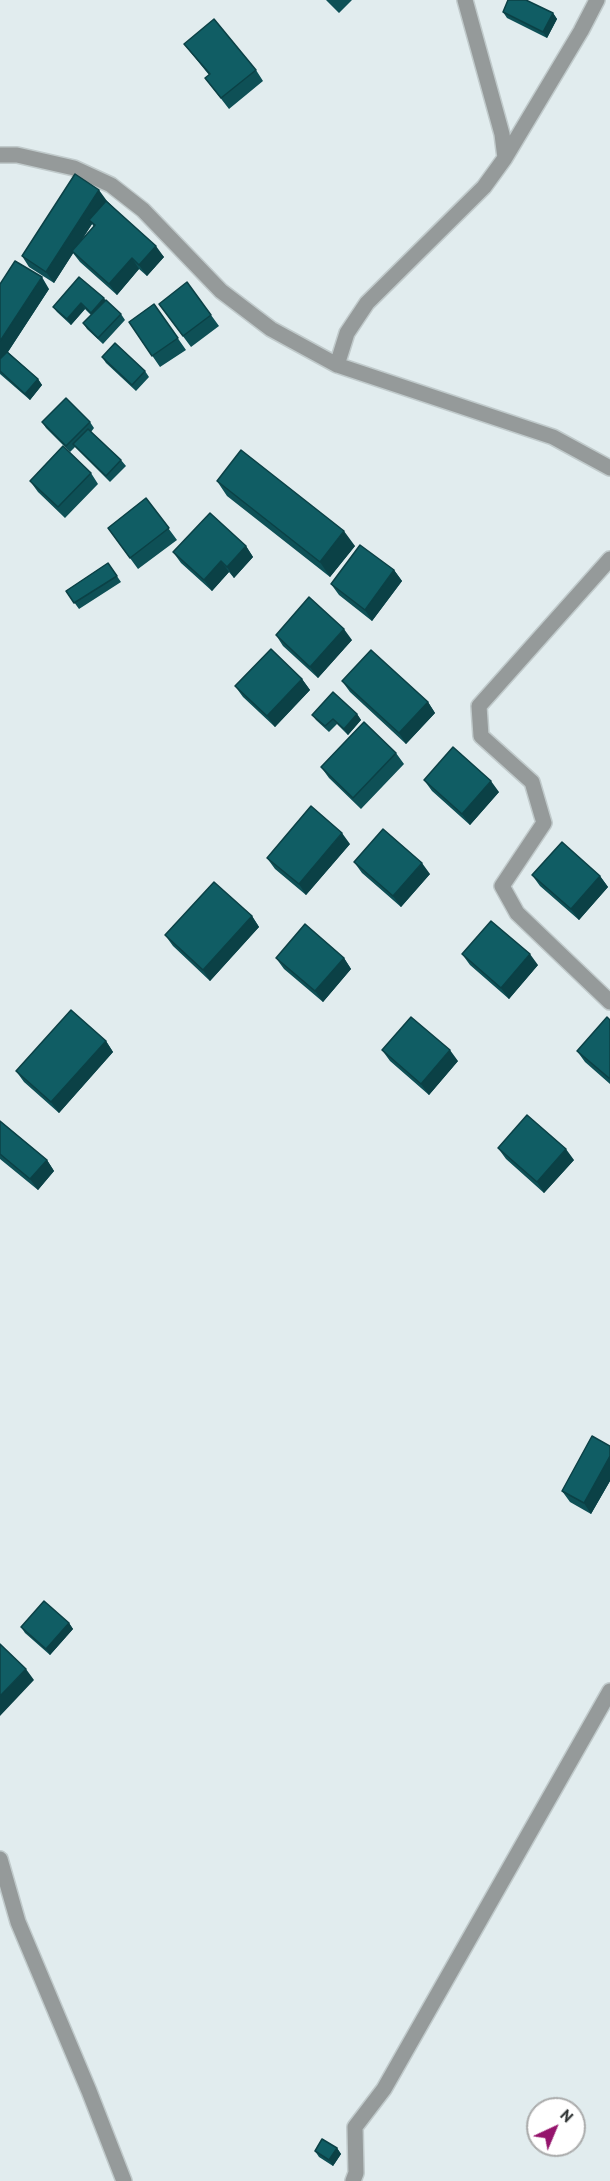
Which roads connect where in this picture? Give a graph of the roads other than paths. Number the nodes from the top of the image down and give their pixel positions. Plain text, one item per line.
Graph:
1 (465, 0) edge
2 (597, 0) edge
3 (0, 156) edge
4 (505, 158) junction
5 (337, 365) junction
6 (610, 468) edge
7 (610, 559) edge
8 (610, 1002) edge
9 (610, 1691) edge
10 (0, 1859) edge
11 (124, 2181) edge
12 (353, 2181) edge

1 - 4 street
2 - 4 street
3 - 5 street
4 - 5 street
5 - 6 street
7 - 8 street
9 - 12 street
10 - 11 street

